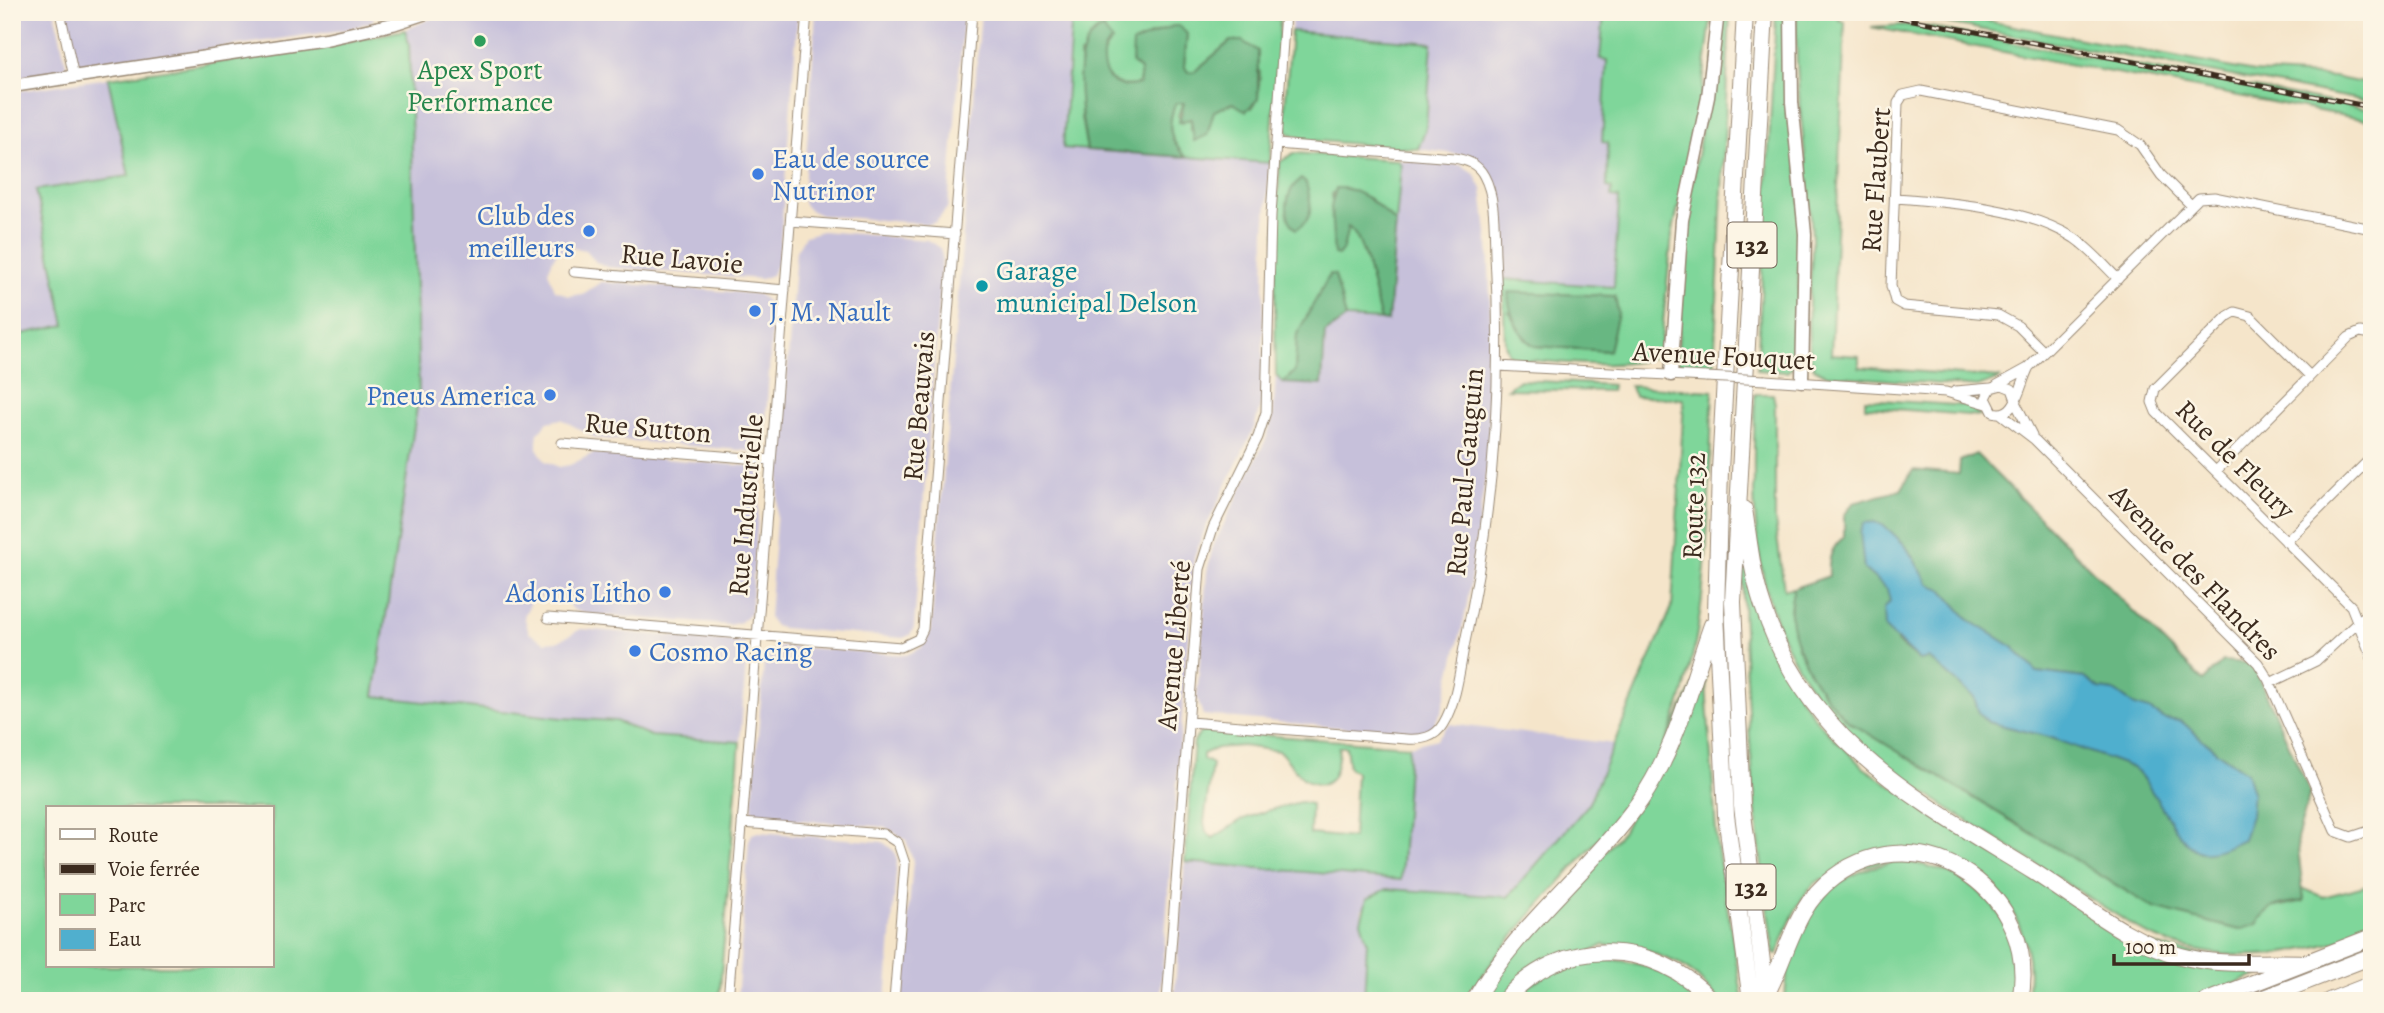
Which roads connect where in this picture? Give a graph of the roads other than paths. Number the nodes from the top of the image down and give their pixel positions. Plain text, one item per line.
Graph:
1 (60, 12) edge
2 (429, 12) edge
3 (807, 12) edge
4 (972, 12) edge
5 (1285, 12) edge
6 (1718, 12) edge
7 (1745, 12) edge
8 (1765, 12) edge
9 (1791, 12) edge
10 (74, 77) junction
11 (12, 86) edge
12 (1276, 144) junction
13 (1895, 198) junction
14 (2191, 205) junction
15 (792, 221) junction
16 (2372, 229) edge
17 (955, 234) junction
18 (574, 272) dead end
19 (2118, 279) junction
20 (785, 290) junction
21 (2372, 334) edge
22 (2045, 352) junction
23 (1498, 366) junction
24 (2029, 367) junction
25 (1671, 375) junction
26 (2310, 376) junction
27 (1802, 382) junction
28 (1994, 386) junction
29 (1947, 392) junction
30 (2015, 401) junction
31 (1987, 404) junction
32 (2001, 414) junction
33 (2035, 440) junction
34 (562, 443) dead end
35 (2372, 457) edge
36 (771, 460) junction
37 (2216, 471) junction
38 (1739, 478) junction
39 (2286, 542) junction
40 (2372, 609) edge
41 (1716, 613) junction
42 (548, 618) dead end
43 (2359, 620) junction
44 (757, 635) junction
45 (2372, 658) edge
46 (2270, 683) junction
47 (1189, 722) junction
48 (742, 823) junction
49 (2372, 830) edge
50 (2372, 937) edge
51 (2372, 956) edge
52 (2303, 963) junction
53 (2372, 984) edge
54 (1762, 999) edge
55 (728, 1001) edge
56 (894, 1001) edge
57 (1167, 1001) edge
58 (1474, 1001) edge
59 (1504, 1001) edge
60 (1712, 1001) edge
61 (2020, 1001) edge
62 (2207, 1001) edge
63 (2256, 1001) edge
64 (2329, 1001) edge

1 - 10 street
2 - 10 street
3 - 15 street, Rue Industrielle
4 - 17 street, Rue Beauvais
5 - 12 street, Avenue Liberté
6 - 25 street
7 - 41 highway, Route 132 / 132
8 - 38 highway, Route 132 / 132
9 - 27 street
10 - 11 street
12 - 23 street, Rue Paul-Gauguin
12 - 47 street, Avenue Liberté
13 - 14 street, Rue Flaubert
13 - 19 street
13 - 22 street, Rue Flaubert
14 - 16 street
14 - 19 street, Avenue Fouquet
15 - 17 street
15 - 20 street, Rue Industrielle
17 - 44 street, Rue Beauvais
18 - 20 street, Rue Lavoie
19 - 22 street, Avenue Fouquet
20 - 36 street, Rue Industrielle
21 - 26 street
22 - 24 street, Avenue Fouquet
23 - 25 street, Avenue Fouquet
23 - 47 street, Rue Paul-Gauguin
24 - 28 street, Avenue Fouquet
24 - 30 street, Avenue Fouquet
25 - 27 street, Avenue Fouquet, bridge
26 - 37 street
26 - 37 street, Rue de Fleury
27 - 29 street, Avenue Fouquet
28 - 29 street, Avenue Fouquet
28 - 30 street
28 - 31 street
29 - 31 street, Avenue Fouquet
30 - 32 street
30 - 33 street, Avenue des Flandres
31 - 32 street
32 - 33 street, Avenue des Flandres
33 - 46 street, Avenue des Flandres
34 - 36 street, Rue Sutton
35 - 39 street
36 - 44 street, Rue Industrielle
37 - 39 street, Rue de Fleury
38 - 52 highway
38 - 54 highway, Route 132 / 132
39 - 43 street, Rue de Fleury
40 - 43 street
41 - 54 highway, Route 132 / 132
41 - 58 highway
42 - 44 street
43 - 45 street, Rue de Fleury
43 - 46 street
44 - 48 street, Rue Industrielle
46 - 49 street, Avenue des Flandres
47 - 57 street, Avenue Liberté
48 - 55 street, Rue Industrielle
48 - 56 street
50 - 52 highway
51 - 63 highway
52 - 62 highway
53 - 64 highway
54 - 61 highway
59 - 60 highway

